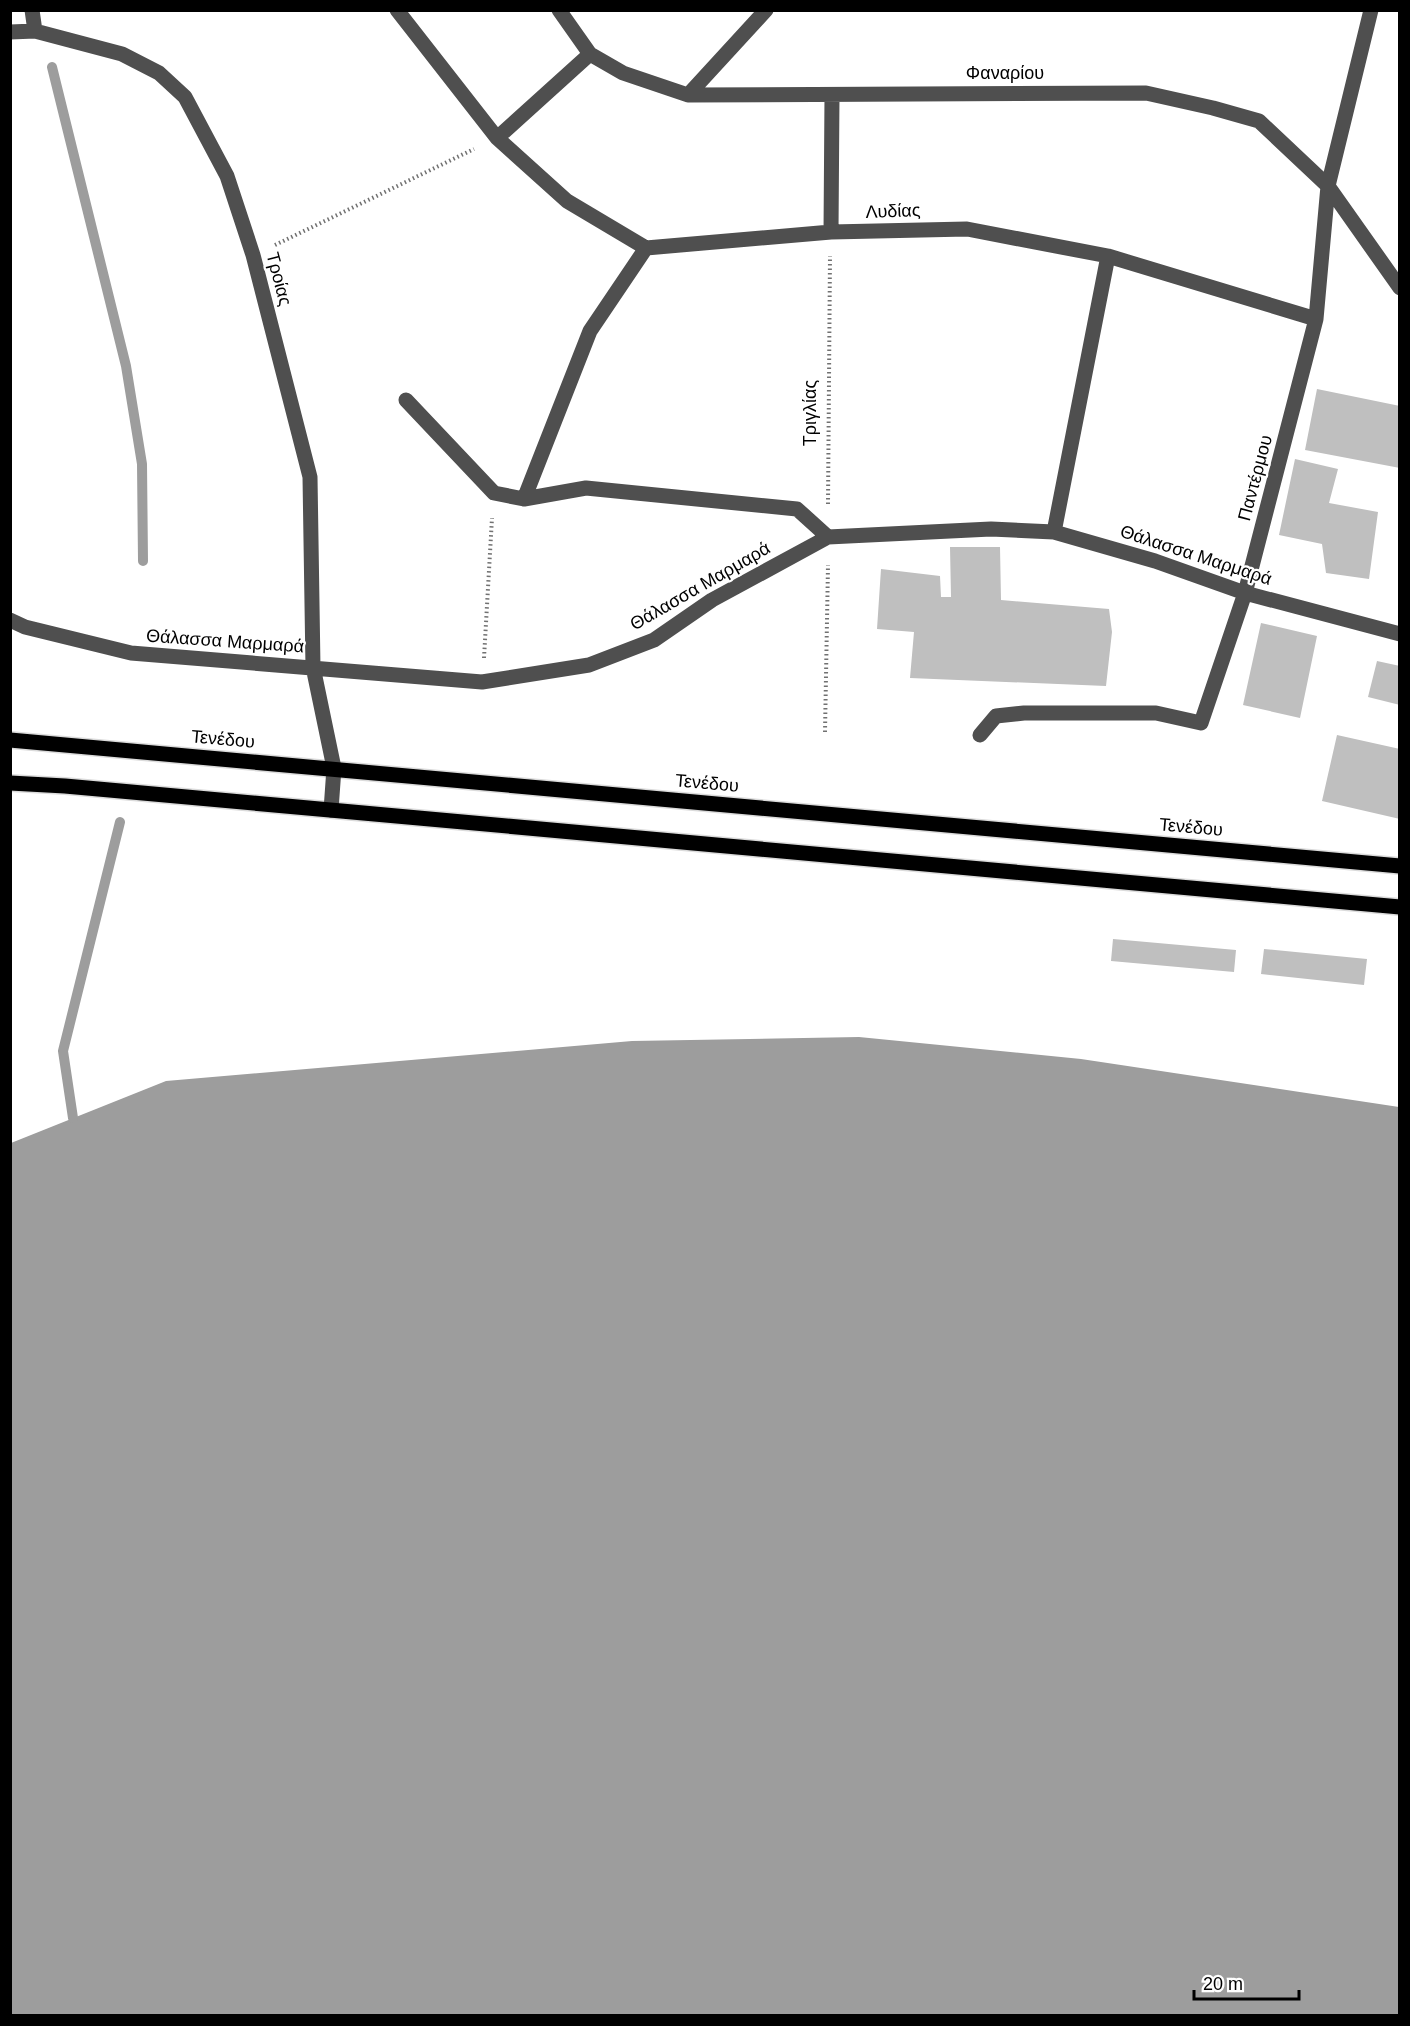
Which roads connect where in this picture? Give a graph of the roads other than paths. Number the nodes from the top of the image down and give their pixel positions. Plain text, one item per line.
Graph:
1 (32, 10) edge
2 (397, 10) edge
3 (559, 10) edge
4 (766, 10) edge
5 (1371, 10) edge
6 (35, 31) junction
7 (10, 32) edge
8 (590, 54) junction
9 (832, 95) junction
10 (688, 96) junction
11 (497, 138) junction
12 (1328, 186) junction
13 (831, 232) junction
14 (646, 248) junction
15 (1108, 256) junction
16 (1400, 288) edge
17 (1316, 319) junction
18 (406, 400) dead end
19 (524, 499) junction
20 (1054, 532) junction
21 (828, 537) junction
22 (1245, 593) junction
23 (10, 620) edge
24 (1400, 634) edge
25 (313, 667) junction
26 (980, 735) dead end
27 (10, 740) edge
28 (334, 768) junction
29 (10, 783) edge
30 (331, 810) junction
31 (1400, 866) edge
32 (1400, 907) edge

1 - 6 street
2 - 11 street
3 - 8 street, Φαναρίου
4 - 10 street
5 - 12 street, Παντέρμου
6 - 7 street
6 - 25 street, Τροίας
8 - 10 street, Φαναρίου
8 - 11 street
9 - 10 street, Φαναρίου
9 - 12 street, Φαναρίου
9 - 13 street
11 - 14 street
12 - 16 street, Φαναρίου
12 - 17 street, Παντέρμου
13 - 14 street, Λυδίας
13 - 15 street, Λυδίας
14 - 19 street
15 - 17 street, Λυδίας
15 - 20 street
17 - 22 street, Παντέρμου
18 - 19 street
19 - 21 street
20 - 21 street, Θάλασσα Μαρμαρά
20 - 22 street, Θάλασσα Μαρμαρά
21 - 25 street, Θάλασσα Μαρμαρά
22 - 24 street, Θάλασσα Μαρμαρά
22 - 26 street, Παντέρμου
23 - 25 street, Θάλασσα Μαρμαρά
25 - 28 street, Τροίας
27 - 28 main road, Τενέδου
28 - 30 street, Τροίας
28 - 31 main road, Τενέδου
29 - 30 main road
30 - 32 main road

